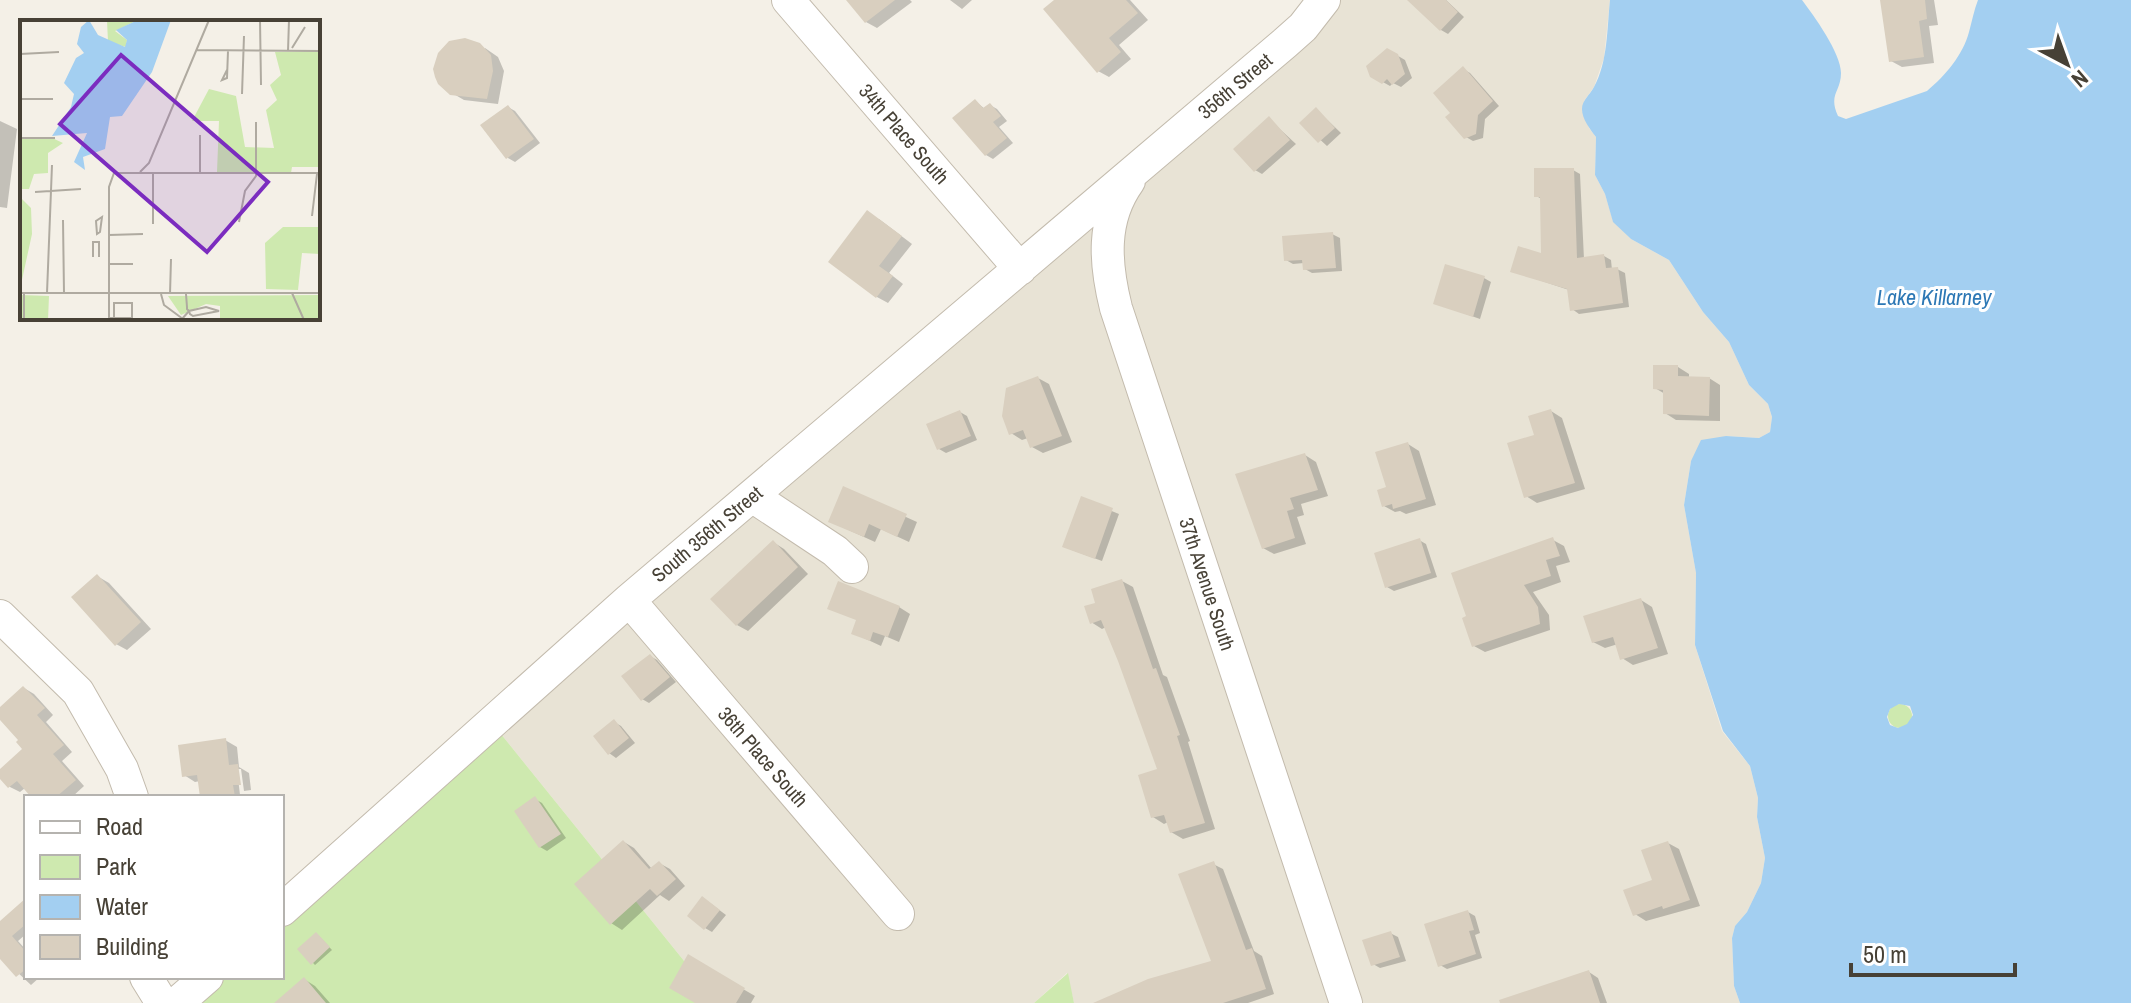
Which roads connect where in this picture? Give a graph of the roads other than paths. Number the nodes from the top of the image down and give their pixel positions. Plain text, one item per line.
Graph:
1 (788, 0) edge
2 (1324, 0) edge
3 (1140, 166) junction
4 (1020, 269) junction
5 (752, 496) junction
6 (852, 567) dead end
7 (629, 600) junction
8 (0, 616) edge
9 (131, 795) edge
10 (284, 908) edge
11 (898, 914) dead end
12 (147, 979) edge
13 (205, 979) edge
14 (162, 1003) edge
15 (177, 1003) edge
16 (1346, 1003) edge

1 - 4 street, 34th Place South
2 - 3 street, 356th Street
3 - 4 street, South 356th Street
3 - 16 street, 37th Avenue South
4 - 5 street, South 356th Street
5 - 6 street
5 - 7 street, South 356th Street
7 - 10 street, South 356th Street
7 - 11 street, 36th Place South
8 - 9 street
12 - 14 street
13 - 15 street

